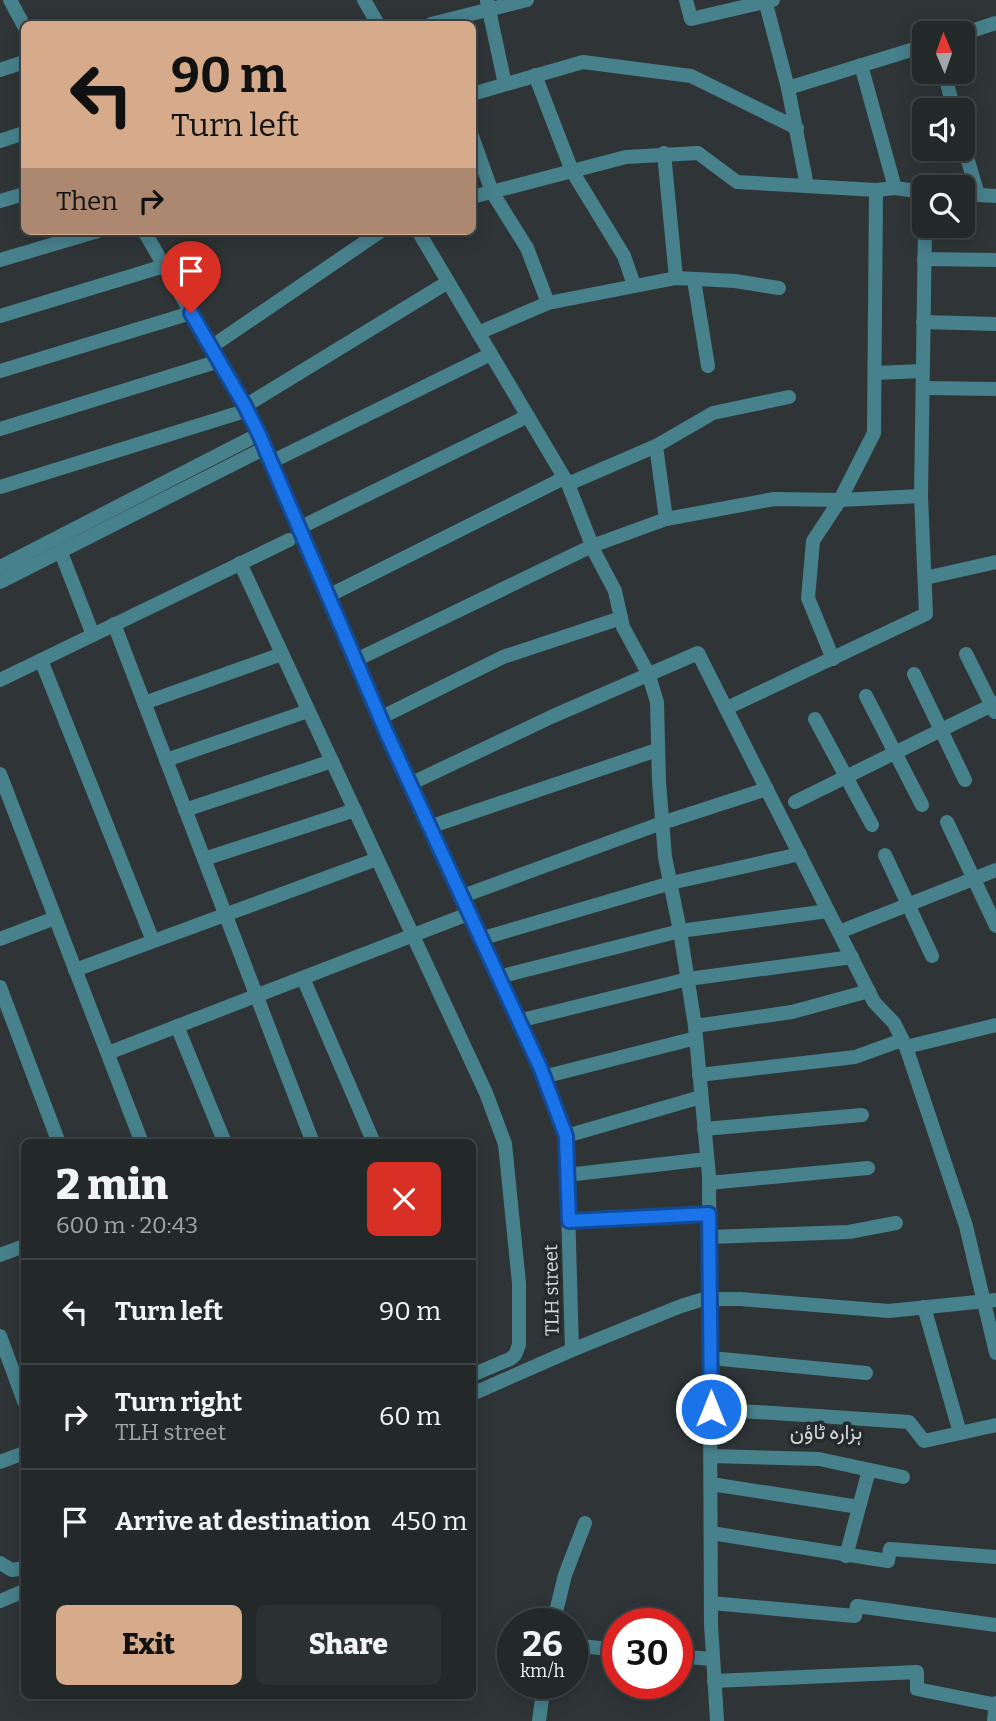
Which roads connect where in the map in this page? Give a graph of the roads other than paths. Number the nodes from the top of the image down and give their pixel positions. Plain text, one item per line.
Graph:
1 (364, 0) edge
2 (527, 0) edge
3 (686, 0) edge
4 (768, 1) edge
5 (488, 4) edge
6 (13, 6) edge
7 (0, 17) edge
8 (376, 21) edge
9 (440, 21) edge
10 (996, 23) edge
11 (975, 30) edge
12 (912, 50) edge
13 (21, 63) edge
14 (861, 65) junction
15 (0, 69) edge
16 (535, 75) junction
17 (505, 84) junction
18 (788, 88) junction
19 (476, 93) edge
20 (797, 128) junction
21 (21, 134) edge
22 (0, 141) edge
23 (476, 147) edge
24 (664, 153) junction
25 (572, 171) junction
26 (807, 186) junction
27 (895, 188) junction
28 (876, 190) junction
29 (912, 190) edge
30 (492, 192) junction
31 (975, 194) edge
32 (21, 195) edge
33 (996, 195) edge
34 (476, 196) edge
35 (0, 201) edge
36 (84, 235) edge
37 (146, 235) edge
38 (375, 235) edge
39 (420, 235) edge
40 (925, 238) edge
41 (924, 259) junction
42 (0, 260) edge
43 (996, 260) edge
44 (164, 266) junction
45 (677, 278) junction
46 (694, 280) junction
47 (448, 282) junction
48 (634, 285) junction
49 (779, 288) dead end
50 (548, 303) junction
51 (191, 313) junction
52 (0, 316) edge
53 (923, 322) junction
54 (996, 324) edge
55 (478, 333) junction
56 (211, 347) junction
57 (491, 354) junction
58 (219, 361) junction
59 (708, 366) dead end
60 (0, 371) edge
61 (922, 371) junction
62 (875, 373) junction
63 (923, 388) junction
64 (996, 389) edge
65 (789, 397) dead end
66 (246, 408) junction
67 (528, 416) junction
68 (0, 429) edge
69 (656, 446) junction
70 (265, 448) junction
71 (566, 481) junction
72 (0, 488) edge
73 (921, 496) junction
74 (840, 500) junction
75 (666, 519) junction
76 (299, 528) junction
77 (289, 540) dead end
78 (592, 547) junction
79 (60, 550) junction
80 (996, 562) edge
81 (240, 563) junction
82 (0, 566) edge
83 (925, 578) junction
84 (0, 582) edge
85 (328, 596) junction
86 (621, 618) junction
87 (114, 624) junction
88 (93, 635) junction
89 (282, 654) junction
90 (965, 654) dead end
91 (832, 659) junction
92 (41, 660) junction
93 (356, 660) junction
94 (648, 673) junction
95 (914, 674) dead end
96 (0, 680) edge
97 (866, 696) dead end
98 (144, 703) junction
99 (995, 707) edge
100 (727, 708) junction
101 (309, 711) junction
102 (380, 718) junction
103 (815, 719) dead end
104 (941, 730) junction
105 (657, 750) junction
106 (895, 753) junction
107 (166, 760) junction
108 (332, 761) junction
109 (0, 774) edge
110 (846, 777) junction
111 (965, 780) dead end
112 (410, 784) junction
113 (767, 789) junction
114 (794, 802) dead end
115 (922, 804) dead end
116 (185, 810) junction
117 (355, 810) junction
118 (662, 822) junction
119 (947, 822) dead end
120 (872, 825) dead end
121 (429, 827) junction
122 (800, 854) junction
123 (885, 855) dead end
124 (204, 859) junction
125 (377, 859) junction
126 (996, 870) edge
127 (974, 879) junction
128 (671, 883) junction
129 (460, 897) junction
130 (908, 905) junction
131 (828, 911) junction
132 (468, 914) junction
133 (225, 915) junction
134 (55, 918) junction
135 (996, 926) edge
136 (680, 931) junction
137 (839, 932) junction
138 (413, 936) junction
139 (0, 939) edge
140 (480, 939) junction
141 (153, 941) junction
142 (932, 956) dead end
143 (852, 957) junction
144 (75, 970) junction
145 (498, 977) junction
146 (303, 978) junction
147 (688, 979) junction
148 (0, 987) edge
149 (869, 991) junction
150 (257, 996) junction
151 (518, 1021) junction
152 (996, 1025) edge
153 (177, 1026) junction
154 (695, 1032) junction
155 (904, 1044) junction
156 (108, 1053) junction
157 (699, 1075) junction
158 (543, 1077) junction
159 (701, 1097) junction
160 (862, 1115) dead end
161 (704, 1129) junction
162 (566, 1136) junction
163 (57, 1139) edge
164 (140, 1139) edge
165 (223, 1139) edge
166 (311, 1139) edge
167 (372, 1139) edge
168 (707, 1159) junction
169 (868, 1168) dead end
170 (568, 1175) junction
171 (709, 1183) junction
172 (709, 1214) junction
173 (569, 1221) junction
174 (895, 1223) dead end
175 (710, 1237) junction
176 (21, 1247) edge
177 (0, 1255) edge
178 (710, 1300) junction
179 (990, 1301) edge
180 (924, 1307) junction
181 (0, 1336) edge
182 (572, 1350) junction
183 (996, 1353) edge
184 (711, 1358) junction
185 (476, 1373) edge
186 (866, 1373) dead end
187 (476, 1392) edge
188 (21, 1393) edge
189 (711, 1409) junction
190 (996, 1425) edge
191 (960, 1433) junction
192 (21, 1454) edge
193 (711, 1456) junction
194 (0, 1462) edge
195 (869, 1470) junction
196 (903, 1477) dead end
197 (711, 1484) junction
198 (859, 1507) junction
199 (585, 1523) dead end
200 (711, 1533) junction
201 (846, 1556) junction
202 (996, 1557) edge
203 (0, 1563) edge
204 (21, 1568) edge
205 (21, 1592) edge
206 (0, 1601) edge
207 (711, 1603) junction
208 (556, 1608) edge
209 (996, 1625) edge
210 (693, 1657) edge
211 (712, 1659) junction
212 (714, 1681) junction
213 (542, 1699) edge
214 (996, 1704) edge
215 (539, 1721) edge
216 (718, 1721) edge
217 (994, 1721) edge

1 - 8 street
2 - 5 street
3 - 4 street
4 - 18 street
5 - 9 street
5 - 17 street
6 - 7 street
10 - 11 street
12 - 14 street
13 - 15 street
14 - 18 street
14 - 27 street
16 - 17 street
16 - 20 street
16 - 25 street
17 - 19 street
18 - 20 street
20 - 26 street
21 - 22 street
23 - 30 street
24 - 25 street
24 - 26 street
24 - 45 street
25 - 30 street
25 - 48 street
26 - 28 street
27 - 28 street
27 - 29 street
28 - 62 street
30 - 34 street
30 - 50 street
31 - 33 street
32 - 35 street
36 - 42 street
37 - 44 street, TLH street
38 - 56 street
39 - 47 street
40 - 41 street
41 - 43 street
41 - 53 street
44 - 51 street, TLH street
44 - 52 street
45 - 46 street
45 - 48 street
46 - 49 street
46 - 59 street
47 - 55 street
47 - 66 street
48 - 50 street
50 - 55 street
51 - 56 street, TLH street
51 - 60 street
53 - 54 street
53 - 61 street
55 - 57 street
56 - 58 street, TLH street
57 - 67 street
57 - 70 street
58 - 66 street, TLH street
58 - 68 street
61 - 62 street
61 - 63 street
62 - 74 street
63 - 64 street
63 - 73 street
65 - 69 street
66 - 70 street, TLH street
66 - 72 street
67 - 71 street
67 - 76 street
69 - 71 street
69 - 75 street
70 - 76 street, TLH street
70 - 79 street
70 - 82 street
71 - 78 street
71 - 85 street
73 - 74 street
73 - 83 street
74 - 75 street
74 - 91 street
75 - 78 street
76 - 85 street, TLH street
77 - 81 street
78 - 86 street
78 - 93 street
79 - 84 street
79 - 88 street
80 - 83 street
81 - 87 street
81 - 89 street
83 - 91 street
85 - 93 street, TLH street
86 - 94 street
86 - 102 street
87 - 88 street
87 - 98 street
88 - 92 street
89 - 98 street
89 - 101 street
90 - 99 street
91 - 100 street
92 - 96 street
92 - 141 street
93 - 102 street, TLH street
94 - 100 street
94 - 105 street
94 - 112 street
95 - 104 street
97 - 106 street
98 - 107 street
99 - 104 street
100 - 113 street
101 - 107 street
101 - 108 street
102 - 112 street, TLH street
103 - 110 street
104 - 106 street
104 - 111 street
105 - 118 street
105 - 121 street
106 - 110 street
106 - 115 street
107 - 116 street
108 - 116 street
108 - 117 street
109 - 134 street
110 - 114 street
110 - 120 street
112 - 121 street, TLH street
113 - 118 street
113 - 122 street
116 - 124 street
117 - 124 street
117 - 125 street
118 - 128 street
118 - 129 street
119 - 127 street
121 - 129 street, TLH street
122 - 128 street
122 - 131 street
123 - 130 street
124 - 133 street
125 - 133 street
125 - 138 street
126 - 127 street
127 - 130 street
127 - 135 street
128 - 136 street
128 - 140 street
129 - 132 street, TLH street
130 - 137 street
130 - 142 street
131 - 136 street
131 - 137 street
132 - 138 street
132 - 140 street, TLH street
133 - 141 street
133 - 150 street
134 - 139 street
134 - 144 street
136 - 145 street
136 - 147 street
137 - 143 street
138 - 146 street
138 - 185 street
140 - 145 street, TLH street
141 - 144 street
143 - 147 street
143 - 149 street
144 - 156 street
145 - 151 street, TLH street
146 - 150 street
146 - 167 street
147 - 151 street
147 - 154 street
148 - 163 street
149 - 154 street
149 - 155 street
150 - 153 street
150 - 166 street
151 - 158 street, TLH street
152 - 155 street
153 - 156 street
153 - 165 street
154 - 157 street
154 - 158 street
155 - 157 street
155 - 179 street
156 - 164 street
157 - 159 street
158 - 162 street, TLH street
159 - 161 street
159 - 162 street
160 - 161 street
161 - 168 street
162 - 170 street, TLH street
168 - 170 street
168 - 171 street
169 - 171 street
170 - 173 street, TLH street
171 - 172 street
172 - 173 street
172 - 175 street
173 - 182 street, TLH street
174 - 175 street
175 - 178 street
176 - 177 street
178 - 180 street
178 - 182 street
178 - 184 street
179 - 180 street
179 - 183 street
180 - 191 street
181 - 188 street
182 - 187 street
184 - 186 street
184 - 189 street
189 - 191 street
189 - 193 street
190 - 191 street
192 - 194 street
193 - 195 street
193 - 197 street
195 - 196 street
195 - 198 street
197 - 198 street
197 - 200 street
198 - 201 street
199 - 208 street
200 - 201 street
200 - 207 street
201 - 202 street
203 - 204 street
205 - 206 street
207 - 209 street
207 - 211 street
210 - 211 street
211 - 212 street
212 - 214 street
212 - 216 street
213 - 215 street
214 - 217 street

